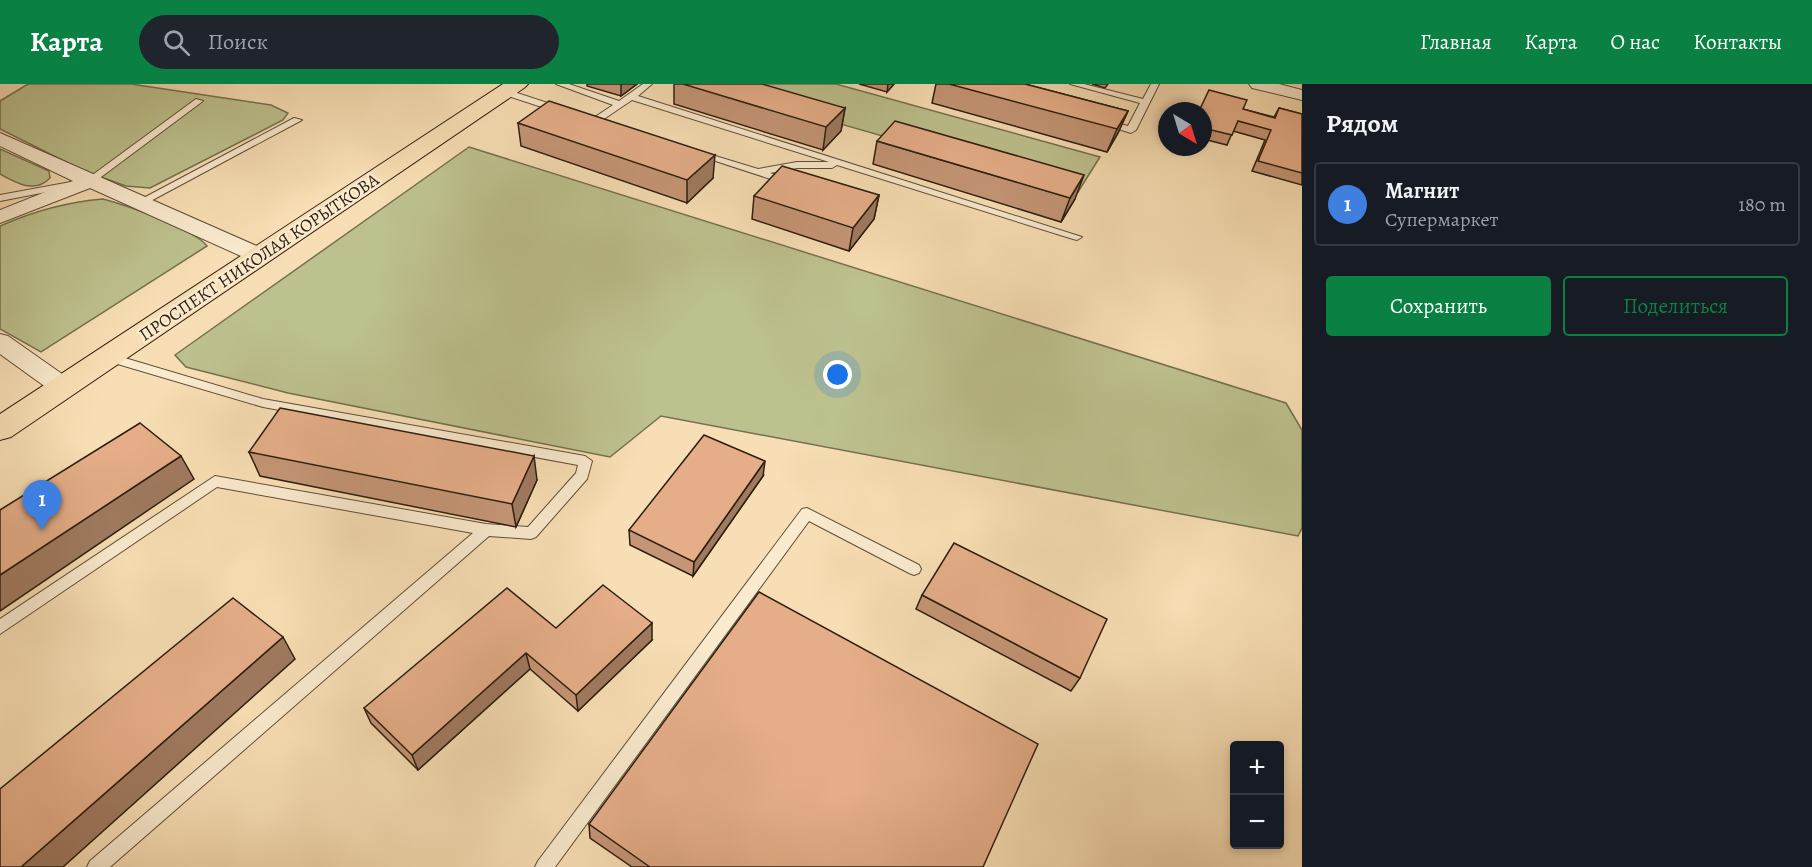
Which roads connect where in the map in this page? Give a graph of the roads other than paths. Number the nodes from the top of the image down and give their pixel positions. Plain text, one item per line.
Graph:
1 (560, 84) edge
2 (648, 84) edge
3 (1074, 84) edge
4 (1155, 84) edge
5 (1258, 84) edge
6 (511, 88) edge
7 (1302, 95) edge
8 (631, 97) junction
9 (1147, 99) dead end
10 (200, 101) dead end
11 (620, 104) junction
12 (585, 118) junction
13 (297, 120) dead end
14 (1096, 121) edge
15 (606, 124) edge
16 (0, 139) edge
17 (692, 152) edge
18 (846, 165) junction
19 (756, 172) junction
20 (90, 181) junction
21 (800, 186) edge
22 (0, 198) edge
23 (141, 202) junction
24 (0, 217) edge
25 (1077, 237) dead end
26 (260, 256) junction
27 (0, 342) edge
28 (108, 357) junction
29 (63, 387) junction
30 (0, 429) edge
31 (486, 530) junction
32 (914, 570) dead end
33 (0, 627) edge
34 (96, 867) edge
35 (544, 867) edge

1 - 11 lane
2 - 8 lane
3 - 14 lane
4 - 9 lane
5 - 7 street
6 - 12 lane
6 - 26 main road, ПРОСПЕКТ НИКОЛАЯ КОРЫТКОВА
8 - 11 lane
8 - 18 lane
10 - 20 lane
11 - 12 lane
12 - 15 lane
13 - 23 lane
16 - 20 street
17 - 19 lane
18 - 19 lane
18 - 25 lane
19 - 21 lane
20 - 22 lane
20 - 23 street
20 - 24 street
23 - 26 street
26 - 28 main road, ПРОСПЕКТ НИКОЛАЯ КОРЫТКОВА
27 - 29 street
28 - 29 main road, ПРОСПЕКТ НИКОЛАЯ КОРЫТКОВА
28 - 31 lane
29 - 30 main road, ПРОСПЕКТ НИКОЛАЯ КОРЫТКОВА
31 - 33 lane
31 - 34 lane
32 - 35 lane

